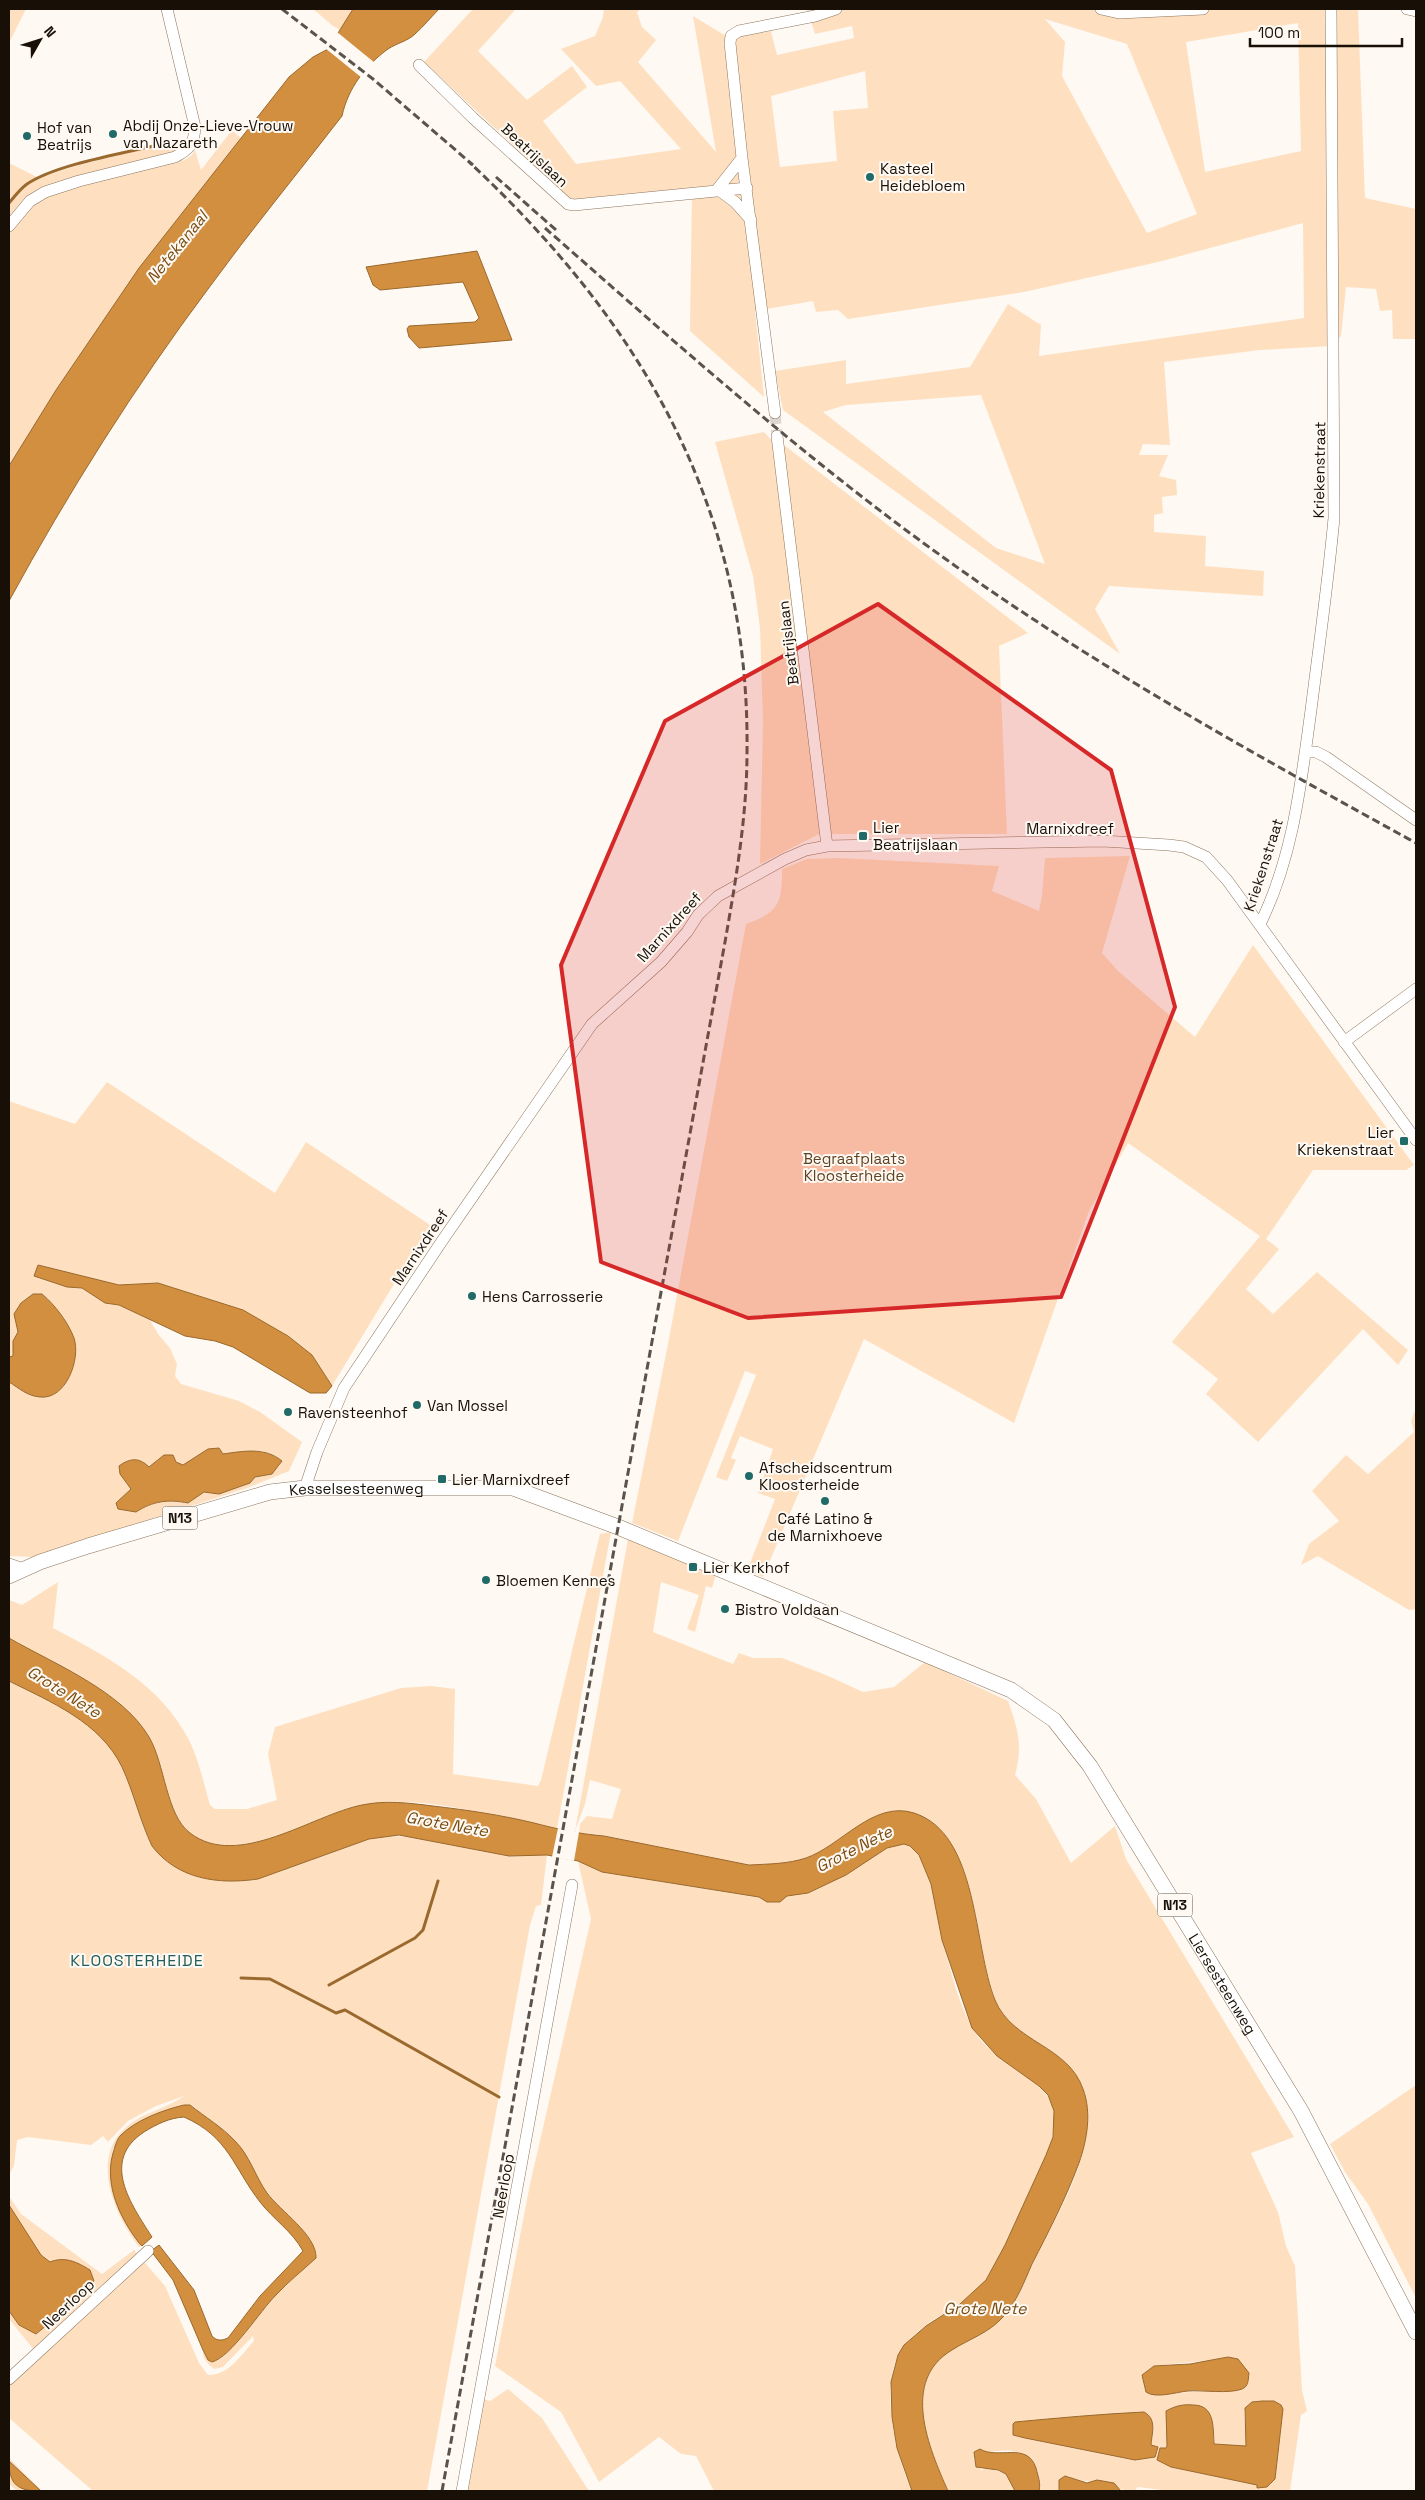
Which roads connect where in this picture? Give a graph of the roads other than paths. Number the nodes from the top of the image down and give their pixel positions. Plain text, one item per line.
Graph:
1 (167, 9) edge
2 (836, 9) edge
3 (1101, 9) edge
4 (1203, 9) edge
5 (1332, 9) edge
6 (1407, 9) edge
7 (1416, 11) edge
8 (419, 66) dead end
9 (742, 158) junction
10 (747, 188) junction
11 (718, 191) junction
12 (751, 220) junction
13 (9, 226) edge
14 (775, 413) tunnel mouth
15 (777, 436) tunnel mouth
16 (1305, 752) junction
17 (1401, 808) junction
18 (1416, 810) edge
19 (1416, 820) edge
20 (827, 846) junction
21 (1260, 924) junction
22 (1416, 989) edge
23 (1344, 1042) junction
24 (1416, 1140) edge
25 (305, 1488) junction
26 (16, 1566) edge
27 (9, 1576) edge
28 (954, 1666) joint
29 (572, 1885) dead end
30 (148, 2251) dead end
31 (1416, 2332) edge
32 (9, 2379) edge
33 (462, 2491) edge

1 - 13 street
2 - 9 street
3 - 4 street
5 - 16 street, Kriekenstraat
6 - 7 street
8 - 11 street, Beatrijslaan
9 - 10 street
9 - 11 street
10 - 11 street, Beatrijslaan
10 - 12 street
11 - 12 street
12 - 14 street
15 - 20 street, Beatrijslaan
16 - 17 street
16 - 21 street, Kriekenstraat
17 - 18 street
17 - 19 street
20 - 21 street, Marnixdreef
20 - 25 street, Marnixdreef
21 - 23 street, Marnixdreef
22 - 23 street
23 - 24 street, Marnixdreef
25 - 26 main road, Kesselsesteenweg / N13
25 - 28 main road, Kesselsesteenweg / N13
26 - 27 main road, Kesselsesteenweg / N13
28 - 31 main road, Liersesteenweg / N13
29 - 33 street, Neerloop
30 - 32 street, Neerloop

